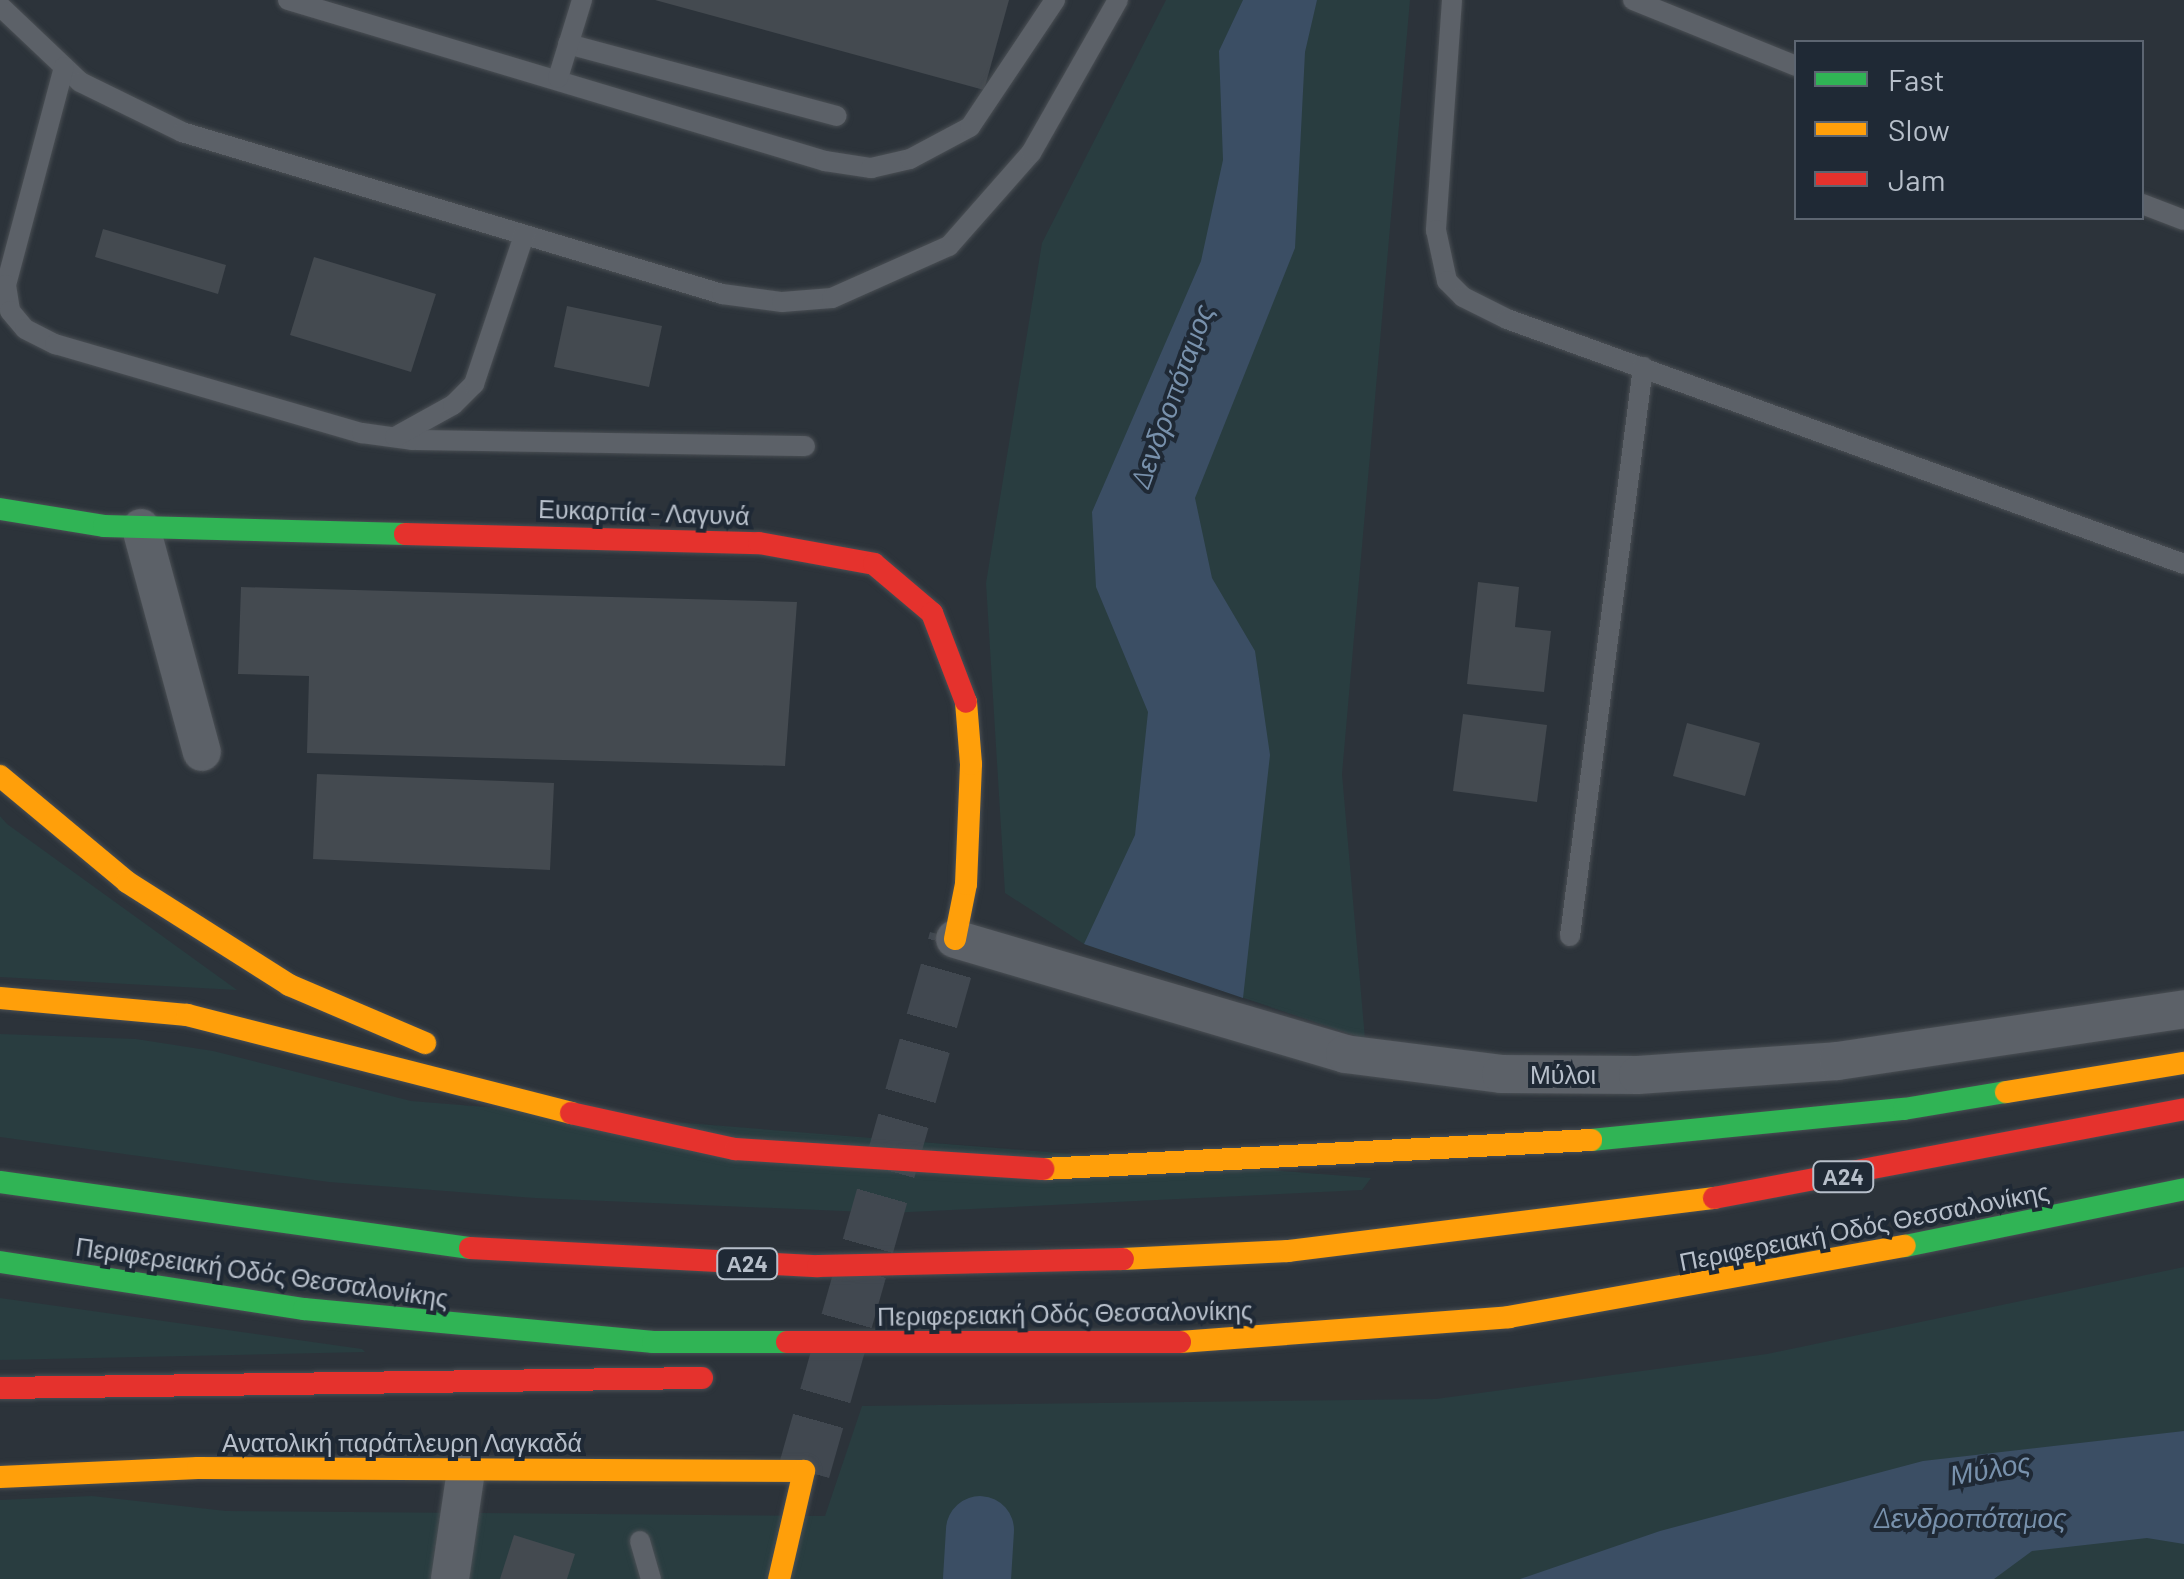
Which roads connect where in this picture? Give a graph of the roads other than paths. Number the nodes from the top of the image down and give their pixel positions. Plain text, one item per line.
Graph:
1 (288, 0) edge
2 (1056, 0) edge
3 (1118, 0) edge
4 (1452, 0) edge
5 (1633, 0) edge
6 (577, 1) edge
7 (0, 6) edge
8 (568, 44) junction
9 (1794, 65) edge
10 (64, 67) junction
11 (558, 78) junction
12 (837, 116) dead end
13 (2144, 205) edge
14 (2184, 220) edge
15 (524, 234) junction
16 (1643, 368) junction
17 (395, 437) junction
18 (806, 446) dead end
19 (0, 508) edge
20 (142, 528) junction
21 (2184, 564) edge
22 (202, 752) dead end
23 (0, 776) edge
24 (1570, 936) dead end
25 (954, 940) joint
26 (0, 998) edge
27 (2184, 1008) edge
28 (2184, 1063) edge
29 (564, 1108) junction
30 (2184, 1109) edge
31 (0, 1182) edge
32 (2184, 1189) edge
33 (0, 1262) edge
34 (1224, 1342) junction
35 (1098, 1368) dead end
36 (734, 1378) dead end
37 (0, 1388) edge
38 (466, 1471) junction
39 (0, 1477) edge
40 (640, 1541) dead end
41 (450, 1579) edge
42 (651, 1579) edge
43 (779, 1579) edge

1 - 11 lane
2 - 11 lane
3 - 15 lane
4 - 16 lane
5 - 9 lane
6 - 8 lane
7 - 10 lane
8 - 11 lane
8 - 12 lane
10 - 15 lane
10 - 17 lane
13 - 14 lane
15 - 17 lane
16 - 21 lane
16 - 24 lane
17 - 18 lane
19 - 20 main road, Ευκαρπία - Λαγυνά
20 - 22 street
20 - 25 main road, Ευκαρπία - Λαγυνά
23 - 29 main road
25 - 27 street, Μύλοι
26 - 29 main road
28 - 29 main road
30 - 31 main road, Περιφερειακή Οδός Θεσσαλονίκης / Α24
32 - 34 main road, Περιφερειακή Οδός Θεσσαλονίκης
33 - 34 main road, Περιφερειακή Οδός Θεσσαλονίκης
34 - 35 main road
36 - 37 main road
38 - 39 main road, Ανατολική παράπλευρη Λαγκαδά
38 - 41 street
38 - 43 main road, Ανατολική παράπλευρη Λαγκαδά
40 - 42 lane

